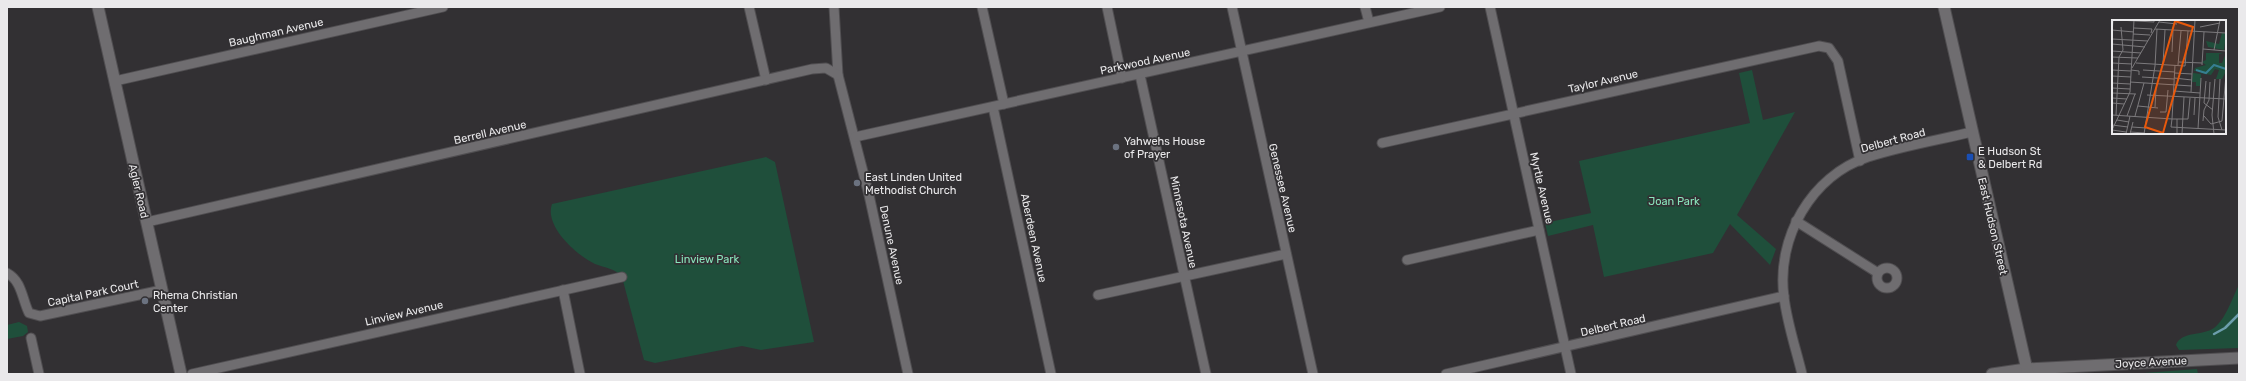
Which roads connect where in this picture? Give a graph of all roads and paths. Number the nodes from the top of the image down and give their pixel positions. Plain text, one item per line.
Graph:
1 (98, 7) edge
2 (443, 7) edge
3 (749, 7) edge
4 (834, 7) edge
5 (982, 7) edge
6 (1107, 7) edge
7 (1232, 7) edge
8 (1365, 7) edge
9 (1440, 7) edge
10 (1490, 7) edge
11 (1944, 7) edge
12 (1369, 22) junction
13 (1242, 52) junction
14 (838, 75) junction
15 (1140, 75) junction
16 (1122, 78) junction
17 (766, 80) junction
18 (114, 81) junction
19 (1004, 104) junction
20 (993, 107) junction
21 (1513, 114) junction
22 (1972, 132) junction
23 (855, 137) junction
24 (1382, 143) dead end
25 (1860, 160) junction
26 (1796, 221) junction
27 (146, 222) junction
28 (1539, 230) junction
29 (1286, 254) junction
30 (1407, 260) dead end
31 (7, 273) edge
32 (1878, 273) dead end
33 (1184, 276) junction
34 (622, 277) dead end
35 (162, 290) junction
36 (563, 290) junction
37 (1098, 295) dead end
38 (1784, 296) junction
39 (31, 338) dead end
40 (1565, 347) junction
41 (2239, 358) edge
42 (2027, 371) edge
43 (39, 374) edge
44 (181, 374) edge
45 (192, 374) edge
46 (580, 374) edge
47 (908, 374) edge
48 (1051, 374) edge
49 (1206, 374) edge
50 (1313, 374) edge
51 (1446, 374) edge
52 (1570, 374) edge
53 (1802, 374) edge
54 (1992, 374) edge

1 - 18 main road, Agler Road
2 - 18 street, Baughman Avenue
3 - 17 street
4 - 14 street, Denune Avenue
5 - 19 street
6 - 16 street
7 - 13 street, Genessee Avenue
8 - 12 street
9 - 12 street, Parkwood Avenue
10 - 21 street, Myrtle Avenue
11 - 22 main road, East Hudson Street
12 - 13 street, Parkwood Avenue
13 - 15 street, Parkwood Avenue
13 - 29 street, Genessee Avenue
14 - 17 street, Berrell Avenue
14 - 23 street, Denune Avenue
15 - 16 street, Parkwood Avenue
15 - 33 street, Minnesota Avenue
16 - 19 street, Parkwood Avenue
17 - 27 street, Berrell Avenue
18 - 27 main road, Agler Road
19 - 20 street, Parkwood Avenue
20 - 23 street, Parkwood Avenue
20 - 48 street, Aberdeen Avenue
21 - 24 street, Taylor Avenue
21 - 25 street, Taylor Avenue
21 - 28 street, Myrtle Avenue
22 - 25 street, Delbert Road
22 - 42 main road, East Hudson Street
23 - 47 street, Denune Avenue
25 - 26 street, Delbert Road
26 - 32 street
26 - 38 street, Delbert Road
27 - 35 main road, Agler Road
28 - 30 street
28 - 40 street, Myrtle Avenue
29 - 33 street
29 - 50 street, Genessee Avenue
31 - 35 street, Capital Park Court
33 - 37 street
33 - 49 street, Minnesota Avenue
34 - 36 street, Linview Avenue
35 - 44 main road, Agler Road
36 - 45 street, Linview Avenue
36 - 46 street
38 - 40 street, Delbert Road
38 - 53 street, Delbert Road
39 - 43 street
40 - 51 street, Delbert Road
40 - 52 street, Myrtle Avenue
41 - 42 main road, Joyce Avenue
42 - 54 main road, Joyce Avenue

